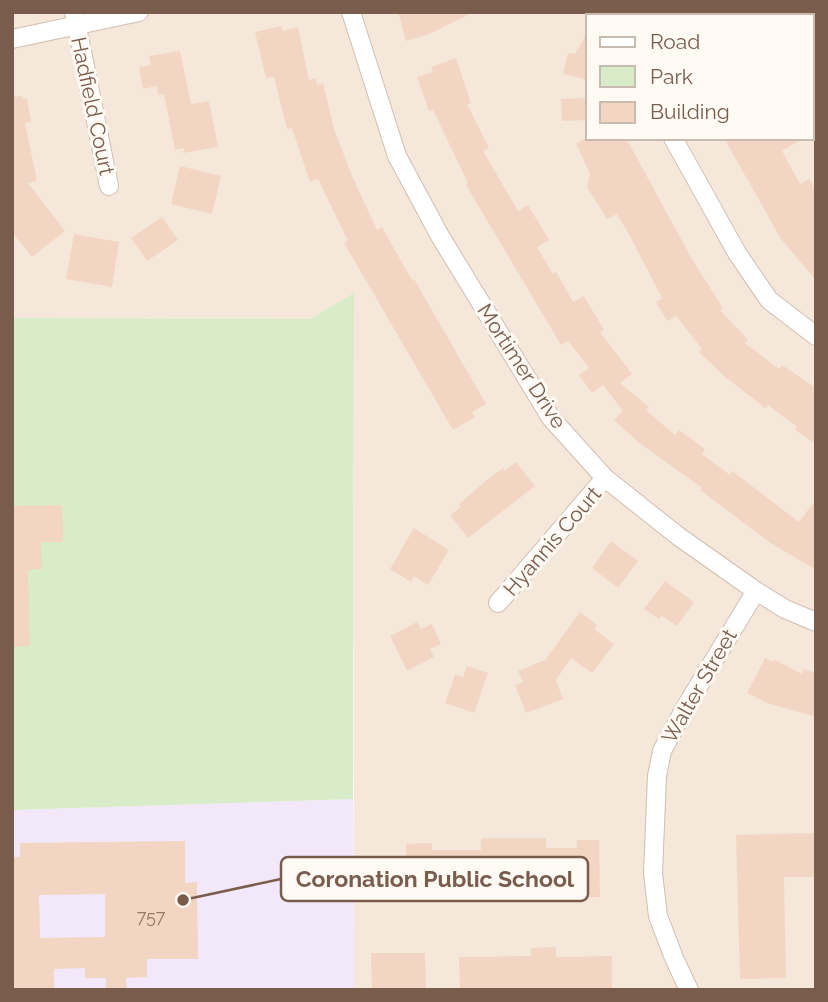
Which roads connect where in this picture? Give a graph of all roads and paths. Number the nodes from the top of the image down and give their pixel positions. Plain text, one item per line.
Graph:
1 (139, 12) edge
2 (351, 12) edge
3 (75, 20) edge
4 (12, 39) edge
5 (674, 140) edge
6 (109, 186) dead end
7 (816, 336) edge
8 (606, 478) junction
9 (756, 591) junction
10 (498, 603) dead end
11 (816, 622) edge
12 (689, 990) edge

1 - 3 street
2 - 8 street, Mortimer Drive
3 - 4 street
3 - 6 street, Hadfield Court
5 - 7 street
8 - 9 street, Mortimer Drive
8 - 10 street, Hyannis Court
9 - 11 street, Mortimer Drive
9 - 12 street, Walter Street

